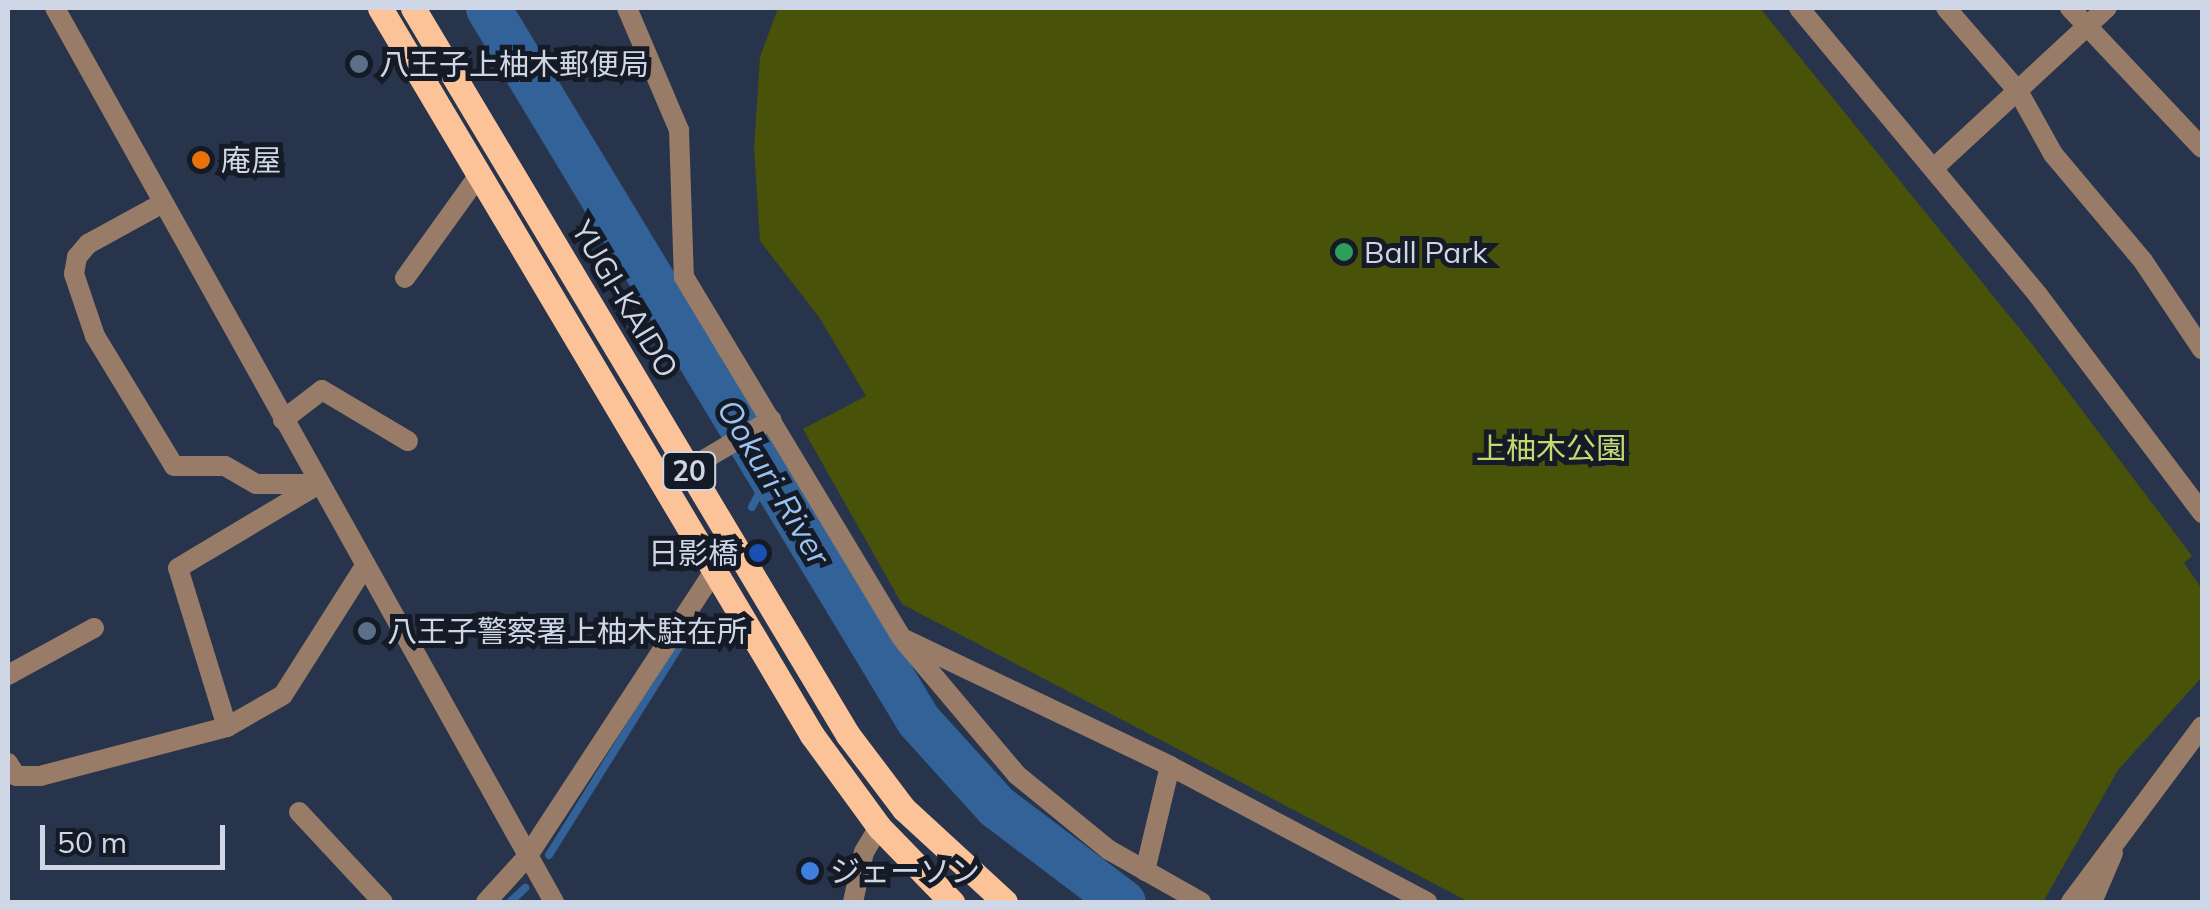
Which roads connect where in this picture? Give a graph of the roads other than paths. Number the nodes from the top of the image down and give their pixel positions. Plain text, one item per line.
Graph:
1 (54, 8) edge
2 (380, 8) edge
3 (413, 8) edge
4 (627, 8) edge
5 (1799, 8) edge
6 (1946, 8) edge
7 (2070, 8) edge
8 (2108, 8) edge
9 (2087, 25) junction
10 (2018, 92) junction
11 (2202, 148) edge
12 (1935, 167) junction
13 (479, 175) junction
14 (161, 204) junction
15 (405, 278) dead end
16 (2202, 350) edge
17 (282, 420) junction
18 (769, 420) junction
19 (408, 441) dead end
20 (688, 469) junction
21 (319, 484) junction
22 (663, 484) junction
23 (2202, 513) edge
24 (365, 566) junction
25 (715, 570) junction
26 (94, 628) dead end
27 (902, 638) junction
28 (8, 676) edge
29 (2202, 726) edge
30 (227, 727) junction
31 (8, 764) edge
32 (1170, 766) junction
33 (299, 812) dead end
34 (878, 827) junction
35 (2123, 828) junction
36 (527, 857) junction
37 (1146, 871) junction
38 (383, 902) edge
39 (486, 902) edge
40 (554, 902) edge
41 (853, 902) edge
42 (952, 902) edge
43 (1005, 902) edge
44 (1200, 902) edge
45 (1428, 902) edge
46 (2070, 902) edge
47 (2092, 902) edge

1 - 14 street
2 - 13 main road, YUGI-KAIDO / 20
3 - 20 main road, YUGI-KAIDO / 20
4 - 18 street
5 - 12 street
6 - 10 street
7 - 9 street
8 - 9 street
9 - 10 street
9 - 11 street
10 - 12 street
10 - 16 street
12 - 23 street
13 - 15 street
13 - 22 main road, YUGI-KAIDO / 20
14 - 17 street
14 - 21 street
17 - 19 street
17 - 21 street
18 - 20 street
18 - 27 street
20 - 22 street
20 - 43 main road, YUGI-KAIDO / 20
21 - 24 street
21 - 30 street
22 - 25 main road, YUGI-KAIDO / 20
24 - 30 street
24 - 36 street
25 - 34 main road, YUGI-KAIDO / 20
25 - 36 street
26 - 28 street
27 - 32 street
27 - 37 street
29 - 35 street
30 - 31 street
32 - 37 street
32 - 45 street
33 - 38 street
34 - 41 street
34 - 42 main road, YUGI-KAIDO / 20
35 - 46 street
35 - 47 street
36 - 39 street
36 - 40 street
37 - 44 street

